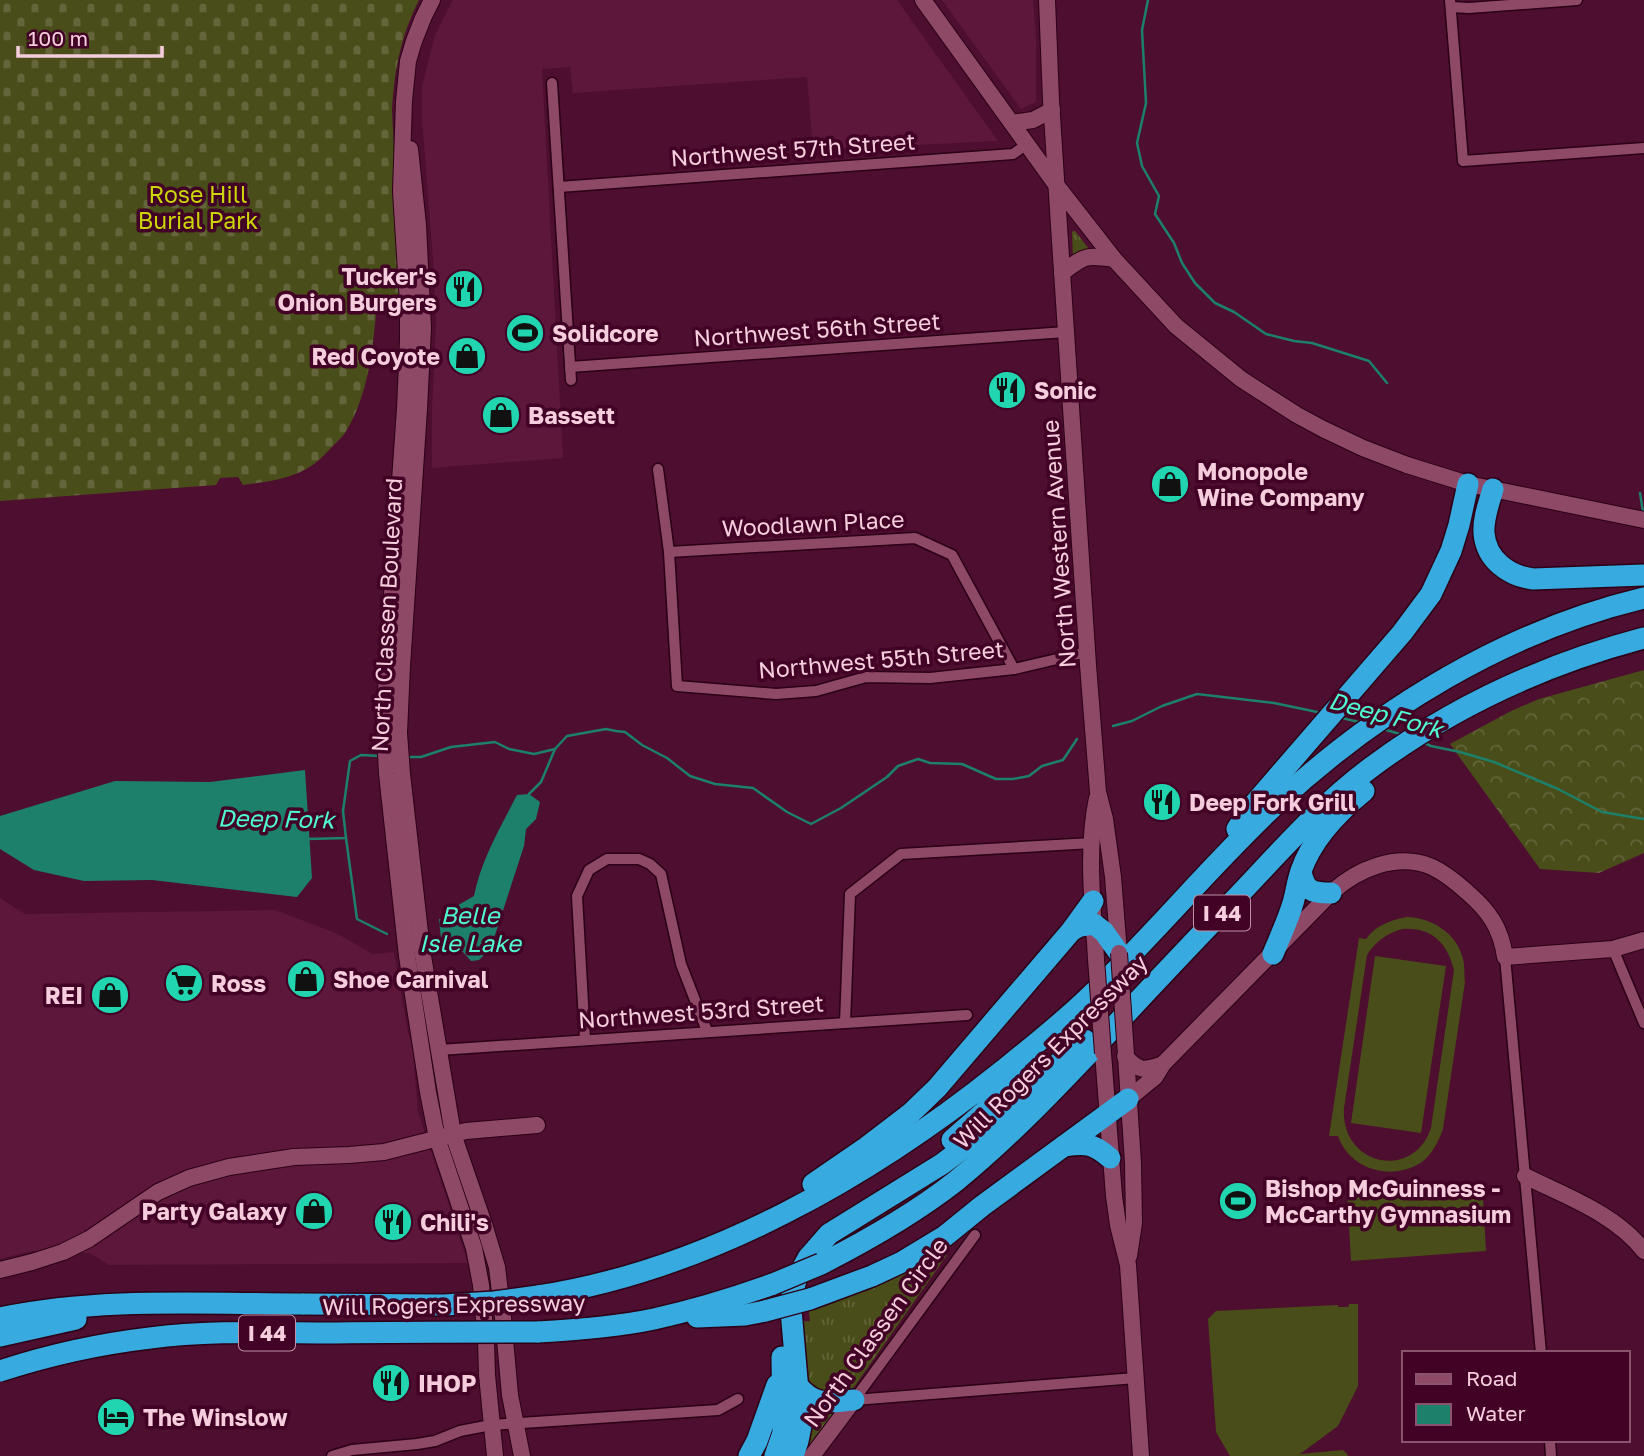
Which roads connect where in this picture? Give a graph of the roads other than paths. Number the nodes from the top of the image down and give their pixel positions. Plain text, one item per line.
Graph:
1 (432, 0) edge
2 (923, 0) edge
3 (1047, 0) edge
4 (1577, 0) edge
5 (1450, 3) edge
6 (552, 83) dead end
7 (1052, 110) junction
8 (1012, 123) junction
9 (1027, 144) junction
10 (1644, 148) edge
11 (1057, 186) junction
12 (559, 187) junction
13 (1114, 259) junction
14 (1062, 273) junction
15 (1066, 332) junction
16 (570, 367) junction
17 (571, 380) dead end
18 (658, 469) dead end
19 (1468, 484) junction
20 (1493, 489) junction
21 (1644, 520) edge
22 (669, 552) junction
23 (1644, 575) edge
24 (1644, 598) edge
25 (1644, 639) edge
26 (1087, 652) junction
27 (1014, 669) junction
28 (1376, 772) junction
29 (1098, 792) junction
30 (1092, 843) junction
31 (1301, 871) junction
32 (1204, 878) junction
33 (1331, 893) junction
34 (1093, 901) junction
35 (1094, 924) junction
36 (1072, 930) junction
37 (1644, 940) edge
38 (1116, 944) junction
39 (1613, 949) junction
40 (1273, 954) junction
41 (1505, 957) junction
42 (1164, 974) junction
43 (422, 1001) junction
44 (967, 1015) dead end
45 (845, 1023) junction
46 (1644, 1023) edge
47 (707, 1031) junction
48 (1044, 1038) junction
49 (585, 1039) junction
50 (1125, 1048) junction
51 (439, 1050) junction
52 (1105, 1058) junction
53 (1159, 1070) junction
54 (1127, 1089) junction
55 (1107, 1115) junction
56 (537, 1125) dead end
57 (453, 1134) junction
58 (437, 1138) junction
59 (1064, 1146) junction
60 (1110, 1158) junction
61 (1525, 1176) junction
62 (975, 1235) dead end
63 (732, 1238) junction
64 (1644, 1251) edge
65 (1128, 1265) junction
66 (0, 1270) edge
67 (146, 1304) junction
68 (0, 1318) edge
69 (653, 1319) junction
70 (0, 1336) edge
71 (1541, 1351) edge
72 (782, 1363) junction
73 (0, 1371) edge
74 (1136, 1378) junction
75 (797, 1385) junction
76 (738, 1399) dead end
77 (854, 1400) junction
78 (783, 1418) junction
79 (514, 1423) junction
80 (491, 1425) junction
81 (820, 1453) edge
82 (332, 1456) edge
83 (495, 1456) edge
84 (522, 1456) edge
85 (749, 1456) edge
86 (760, 1456) edge
87 (775, 1456) edge
88 (793, 1456) edge
89 (1142, 1456) edge

1 - 43 main road, North Classen Boulevard
2 - 8 main road
3 - 7 main road, North Western Avenue
4 - 5 street
5 - 10 street
6 - 12 street
7 - 8 main road
7 - 11 main road, North Western Avenue
8 - 9 main road
9 - 11 main road
9 - 12 street, Northwest 57th Street
11 - 13 main road
11 - 14 main road, North Western Avenue
12 - 16 street
13 - 14 main road
13 - 19 main road
14 - 15 main road, North Western Avenue
15 - 16 street, Northwest 56th Street
15 - 26 main road, North Western Avenue
16 - 17 street
18 - 22 street
19 - 20 main road
19 - 32 highway
20 - 21 main road
20 - 23 highway
22 - 27 street, Woodlawn Place
22 - 27 street, Northwest 55th Street
24 - 32 highway, Will Rogers Expressway / I 44
25 - 28 highway, Will Rogers Expressway / I 44
26 - 27 street, Northwest 55th Street
26 - 29 main road, North Western Avenue
28 - 31 highway
28 - 42 highway, Will Rogers Expressway / I 44
29 - 30 main road, North Western Avenue
29 - 38 main road, North Western Avenue
30 - 34 main road, North Western Avenue
30 - 45 street
31 - 33 highway
31 - 40 highway
32 - 48 highway, Will Rogers Expressway / I 44
33 - 40 main road
33 - 41 main road
34 - 35 main road, North Western Avenue
34 - 36 highway
35 - 36 highway
35 - 38 highway
35 - 52 main road, North Western Avenue, bridge
36 - 63 highway
37 - 39 main road
38 - 50 main road, North Western Avenue, bridge
39 - 41 main road
39 - 46 street
40 - 53 main road
41 - 61 street
42 - 69 highway, Will Rogers Expressway / I 44, bridge
42 - 75 highway
43 - 51 main road, North Classen Boulevard
43 - 58 main road, North Classen Boulevard
44 - 45 street, Northwest 53rd Street
45 - 47 street, Northwest 53rd Street
47 - 49 street, Northwest 53rd Street
47 - 49 street
48 - 63 highway, Will Rogers Expressway / I 44
48 - 72 highway
49 - 51 street, Northwest 53rd Street
50 - 53 main road
50 - 54 main road, North Western Avenue
51 - 57 main road, North Classen Boulevard
52 - 54 main road
52 - 55 main road, North Western Avenue
53 - 54 main road
54 - 55 highway
54 - 65 main road, North Western Avenue
55 - 59 highway
55 - 60 main road, North Western Avenue
56 - 57 main road
57 - 58 main road
57 - 79 main road, North Classen Boulevard
58 - 66 main road
58 - 80 main road, North Classen Boulevard
59 - 60 highway
59 - 69 highway, bridge
60 - 65 main road, North Western Avenue
61 - 64 main road
61 - 71 street
62 - 77 street, North Classen Circle
63 - 67 highway, Will Rogers Expressway / I 44, bridge
65 - 74 main road, North Western Avenue
67 - 68 highway, Will Rogers Expressway / I 44
67 - 70 highway
69 - 73 highway, Will Rogers Expressway / I 44, bridge
72 - 78 highway
72 - 85 highway
74 - 77 street
74 - 89 main road, North Western Avenue
75 - 77 highway
75 - 88 highway
76 - 79 street
77 - 81 main road, North Classen Circle
78 - 86 highway
78 - 87 highway
79 - 80 street
79 - 84 main road, North Classen Boulevard
80 - 82 street
80 - 83 main road, North Classen Boulevard

